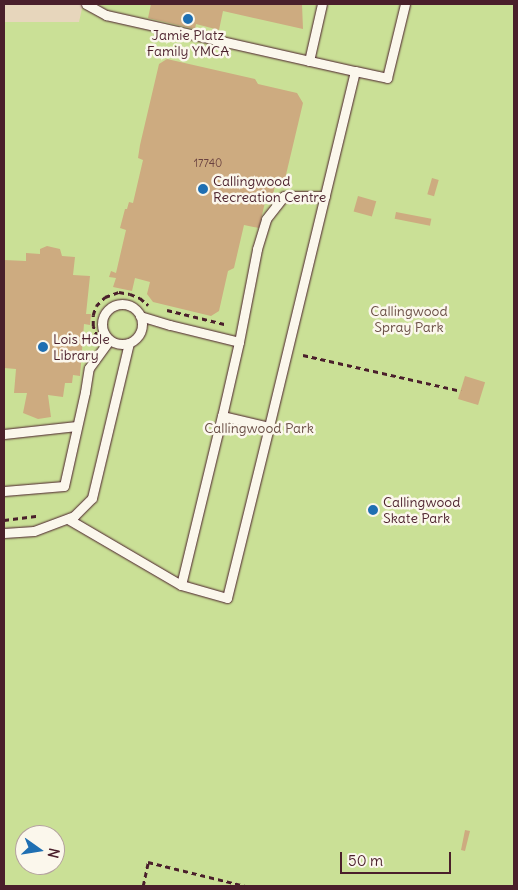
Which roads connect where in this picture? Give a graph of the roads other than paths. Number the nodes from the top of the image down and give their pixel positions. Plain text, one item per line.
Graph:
1 (322, 4) edge
2 (404, 4) edge
3 (91, 5) edge
4 (309, 61) junction
5 (355, 71) junction
6 (325, 196) junction
7 (140, 316) junction
8 (109, 340) junction
9 (239, 342) junction
10 (129, 343) junction
11 (222, 416) junction
12 (77, 426) junction
13 (269, 427) junction
14 (4, 434) edge
15 (4, 491) edge
16 (68, 519) junction
17 (4, 533) edge
18 (181, 585) junction

1 - 4 lane
2 - 5 lane
3 - 4 lane
4 - 5 lane
5 - 6 lane
6 - 9 lane
6 - 13 lane
7 - 8 lane
7 - 9 lane
7 - 10 lane
8 - 10 lane
8 - 12 lane
9 - 11 lane
10 - 16 lane
11 - 13 lane
11 - 18 lane
12 - 14 lane
12 - 15 lane
13 - 18 lane
16 - 17 lane
16 - 18 lane

